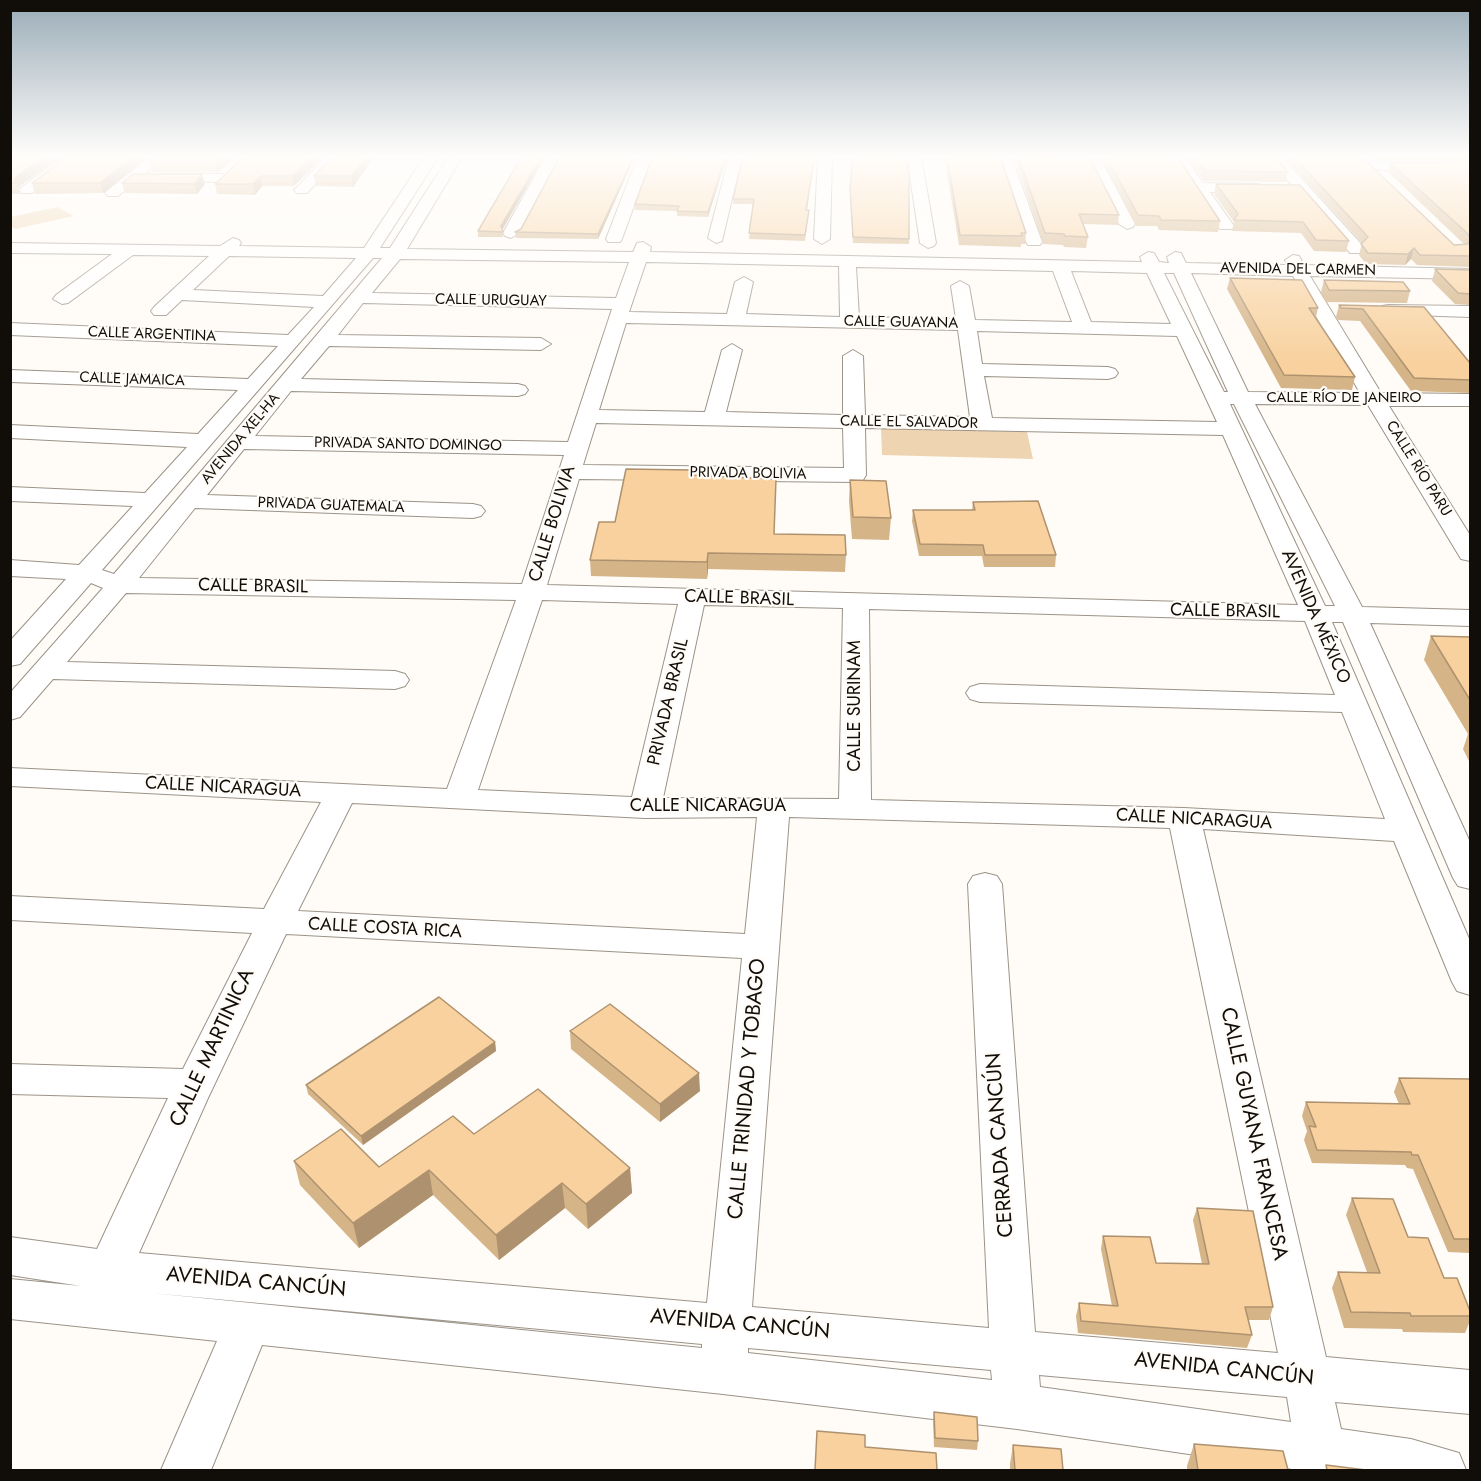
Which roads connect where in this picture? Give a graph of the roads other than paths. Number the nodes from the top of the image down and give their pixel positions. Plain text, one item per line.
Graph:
1 (387, 225) edge
2 (414, 225) edge
3 (515, 225) edge
4 (619, 225) edge
5 (719, 225) edge
6 (823, 225) edge
7 (925, 225) edge
8 (1029, 225) edge
9 (1335, 225) edge
10 (511, 233) dead end
11 (716, 238) dead end
12 (614, 239) dead end
13 (822, 239) dead end
14 (1034, 242) dead end
15 (928, 243) dead end
16 (19, 246) edge
17 (230, 246) junction
18 (371, 249) junction
19 (399, 249) junction
20 (1356, 249) dead end
21 (129, 250) junction
22 (641, 252) junction
23 (847, 262) junction
24 (1164, 262) junction
25 (1470, 263) edge
26 (1060, 265) junction
27 (1295, 265) junction
28 (1470, 274) edge
29 (744, 282) dead end
30 (960, 286) dead end
31 (179, 295) junction
32 (359, 298) junction
33 (62, 300) dead end
34 (328, 302) junction
35 (1319, 309) junction
36 (1341, 309) edge
37 (620, 310) junction
38 (1374, 310) edge
39 (160, 311) dead end
40 (1428, 311) junction
41 (1470, 312) edge
42 (735, 320) junction
43 (850, 322) junction
44 (966, 325) junction
45 (1083, 327) junction
46 (10, 329) edge
47 (1442, 329) edge
48 (1183, 330) junction
49 (324, 340) junction
50 (293, 341) junction
51 (541, 344) dead end
52 (732, 350) dead end
53 (853, 356) dead end
54 (973, 370) junction
55 (1108, 373) dead end
56 (10, 376) edge
57 (254, 385) junction
58 (286, 385) junction
59 (518, 390) dead end
60 (1229, 398) junction
61 (1375, 398) junction
62 (1470, 400) edge
63 (586, 416) junction
64 (714, 419) junction
65 (853, 422) junction
66 (982, 424) junction
67 (1231, 429) junction
68 (10, 431) edge
69 (204, 441) junction
70 (239, 442) junction
71 (576, 449) junction
72 (569, 471) junction
73 (10, 494) edge
74 (151, 500) junction
75 (189, 501) junction
76 (473, 511) dead end
77 (1470, 554) edge
78 (10, 568) edge
79 (87, 573) junction
80 (119, 585) junction
81 (532, 592) junction
82 (693, 597) junction
83 (856, 603) junction
84 (1315, 614) junction
85 (1353, 615) junction
86 (1470, 618) edge
87 (12, 654) edge
88 (45, 670) junction
89 (395, 680) dead end
90 (980, 693) dead end
91 (1353, 704) junction
92 (10, 711) edge
93 (10, 777) edge
94 (342, 793) junction
95 (459, 799) junction
96 (774, 807) junction
97 (645, 808) junction
98 (855, 809) junction
99 (1184, 818) junction
100 (1457, 825) edge
101 (1406, 831) junction
102 (1470, 878) edge
103 (985, 884) dead end
104 (10, 908) edge
105 (273, 923) junction
106 (760, 947) junction
107 (1470, 982) edge
108 (10, 1079) edge
109 (195, 1084) junction
110 (10, 1256) edge
111 (102, 1289) junction
112 (10, 1299) edge
113 (248, 1323) junction
114 (728, 1324) junction
115 (1014, 1349) junction
116 (723, 1372) junction
117 (1306, 1378) junction
118 (1470, 1392) edge
119 (1017, 1406) junction
120 (1320, 1450) junction
121 (186, 1470) edge
122 (1441, 1470) edge

1 - 18 street, AVENIDA XEL-HA
2 - 19 street, AVENIDA XEL-HA
3 - 10 street
4 - 12 street
5 - 11 street
6 - 13 street
7 - 15 street
8 - 14 street
9 - 20 street
16 - 17 street, AVENIDA DEL CARMEN
16 - 21 street, AVENIDA DEL CARMEN
17 - 18 street, AVENIDA DEL CARMEN
17 - 21 street, AVENIDA DEL CARMEN
17 - 31 street
18 - 19 street, AVENIDA DEL CARMEN
18 - 34 street, AVENIDA XEL-HA
19 - 22 street, AVENIDA DEL CARMEN
19 - 32 street, AVENIDA XEL-HA
21 - 33 street
22 - 23 street, AVENIDA DEL CARMEN
22 - 24 street, AVENIDA DEL CARMEN
22 - 37 street, CALLE BOLIVIA
23 - 26 street, AVENIDA DEL CARMEN
23 - 43 street
24 - 26 street, AVENIDA DEL CARMEN
24 - 27 street, AVENIDA DEL CARMEN
24 - 48 street, AVENIDA MÉXICO
24 - 60 street, AVENIDA MÉXICO
25 - 27 street, AVENIDA DEL CARMEN
26 - 45 street
27 - 28 street, AVENIDA DEL CARMEN
27 - 35 street, CALLE RÍO PARU
29 - 42 street
30 - 44 street
31 - 34 street
31 - 39 street
32 - 37 street, CALLE URUGUAY
32 - 49 street, AVENIDA XEL-HA
34 - 50 street, AVENIDA XEL-HA
35 - 36 street
35 - 61 street, CALLE RÍO PARU
37 - 42 street, CALLE GUAYANA
37 - 63 street, CALLE BOLIVIA
38 - 40 street
40 - 41 street
40 - 47 street
42 - 43 street, CALLE GUAYANA
43 - 44 street, CALLE GUAYANA
44 - 45 street, CALLE GUAYANA
44 - 54 street
45 - 48 street, CALLE GUAYANA
46 - 50 street, CALLE ARGENTINA
48 - 60 street, AVENIDA MÉXICO
49 - 51 street
49 - 58 street, AVENIDA XEL-HA
50 - 57 street, AVENIDA XEL-HA
52 - 64 street
53 - 65 street
54 - 55 street
54 - 66 street
56 - 57 street, CALLE JAMAICA
57 - 69 street, AVENIDA XEL-HA
58 - 59 street
58 - 70 street, AVENIDA XEL-HA
60 - 61 street, CALLE RÍO DE JANEIRO
60 - 67 street, AVENIDA MÉXICO
60 - 85 street, AVENIDA MÉXICO
61 - 62 street, CALLE RÍO DE JANEIRO
61 - 77 street, CALLE RÍO PARU
63 - 64 street, CALLE EL SALVADOR
63 - 71 street, CALLE BOLIVIA
64 - 65 street, CALLE EL SALVADOR
65 - 66 street, CALLE EL SALVADOR
65 - 72 street, PRIVADA BOLIVIA
66 - 67 street, CALLE EL SALVADOR
67 - 84 street, AVENIDA MÉXICO
68 - 69 street
69 - 74 street, AVENIDA XEL-HA
70 - 71 street, PRIVADA SANTO DOMINGO
70 - 75 street, AVENIDA XEL-HA
71 - 72 street, CALLE BOLIVIA
72 - 81 street, CALLE BOLIVIA
73 - 74 street
74 - 79 street, AVENIDA XEL-HA
75 - 76 street, PRIVADA GUATEMALA
75 - 80 street, AVENIDA XEL-HA
78 - 79 street, CALLE BRASIL
79 - 80 street, CALLE BRASIL
79 - 87 street, AVENIDA XEL-HA
80 - 81 street, CALLE BRASIL
80 - 88 street, AVENIDA XEL-HA
81 - 82 street, CALLE BRASIL
81 - 95 street, CALLE BOLIVIA
82 - 83 street, CALLE BRASIL
82 - 97 street, PRIVADA BRASIL
83 - 84 street, CALLE BRASIL
83 - 98 street, CALLE SURINAM
84 - 85 street, CALLE BRASIL
84 - 91 street, AVENIDA MÉXICO
85 - 86 street, CALLE BRASIL
85 - 100 street, AVENIDA MÉXICO
88 - 89 street
88 - 92 street, AVENIDA XEL-HA
90 - 91 street
91 - 101 street, AVENIDA MÉXICO
93 - 94 street, CALLE NICARAGUA
94 - 95 street, CALLE NICARAGUA
94 - 105 street, CALLE MARTINICA
95 - 97 street, CALLE NICARAGUA
96 - 97 street, CALLE NICARAGUA
96 - 98 street, CALLE NICARAGUA
96 - 106 street, CALLE TRINIDAD Y TOBAGO
98 - 99 street, CALLE NICARAGUA
99 - 101 street, CALLE NICARAGUA
99 - 117 street, CALLE GUYANA FRANCESA
100 - 102 street, AVENIDA MÉXICO
101 - 107 street, AVENIDA MÉXICO
103 - 115 street, CERRADA CANCÚN
104 - 105 street, CALLE COSTA RICA
105 - 106 street, CALLE COSTA RICA
105 - 109 street, CALLE MARTINICA
106 - 114 street, CALLE TRINIDAD Y TOBAGO
108 - 109 street
109 - 111 street, CALLE MARTINICA
110 - 111 street, AVENIDA CANCÚN
111 - 112 street, AVENIDA CANCÚN
111 - 113 street, AVENIDA CANCÚN
111 - 114 street, AVENIDA CANCÚN
113 - 116 street, AVENIDA CANCÚN
113 - 121 street
114 - 115 street, AVENIDA CANCÚN
114 - 116 street, CALLE TRINIDAD Y TOBAGO
115 - 117 street, AVENIDA CANCÚN
115 - 119 street, CERRADA CANCÚN
116 - 119 street, AVENIDA CANCÚN
117 - 118 street, AVENIDA CANCÚN
117 - 120 street, CALLE GUYANA FRANCESA
119 - 120 street, AVENIDA CANCÚN
120 - 122 street, AVENIDA CANCÚN

